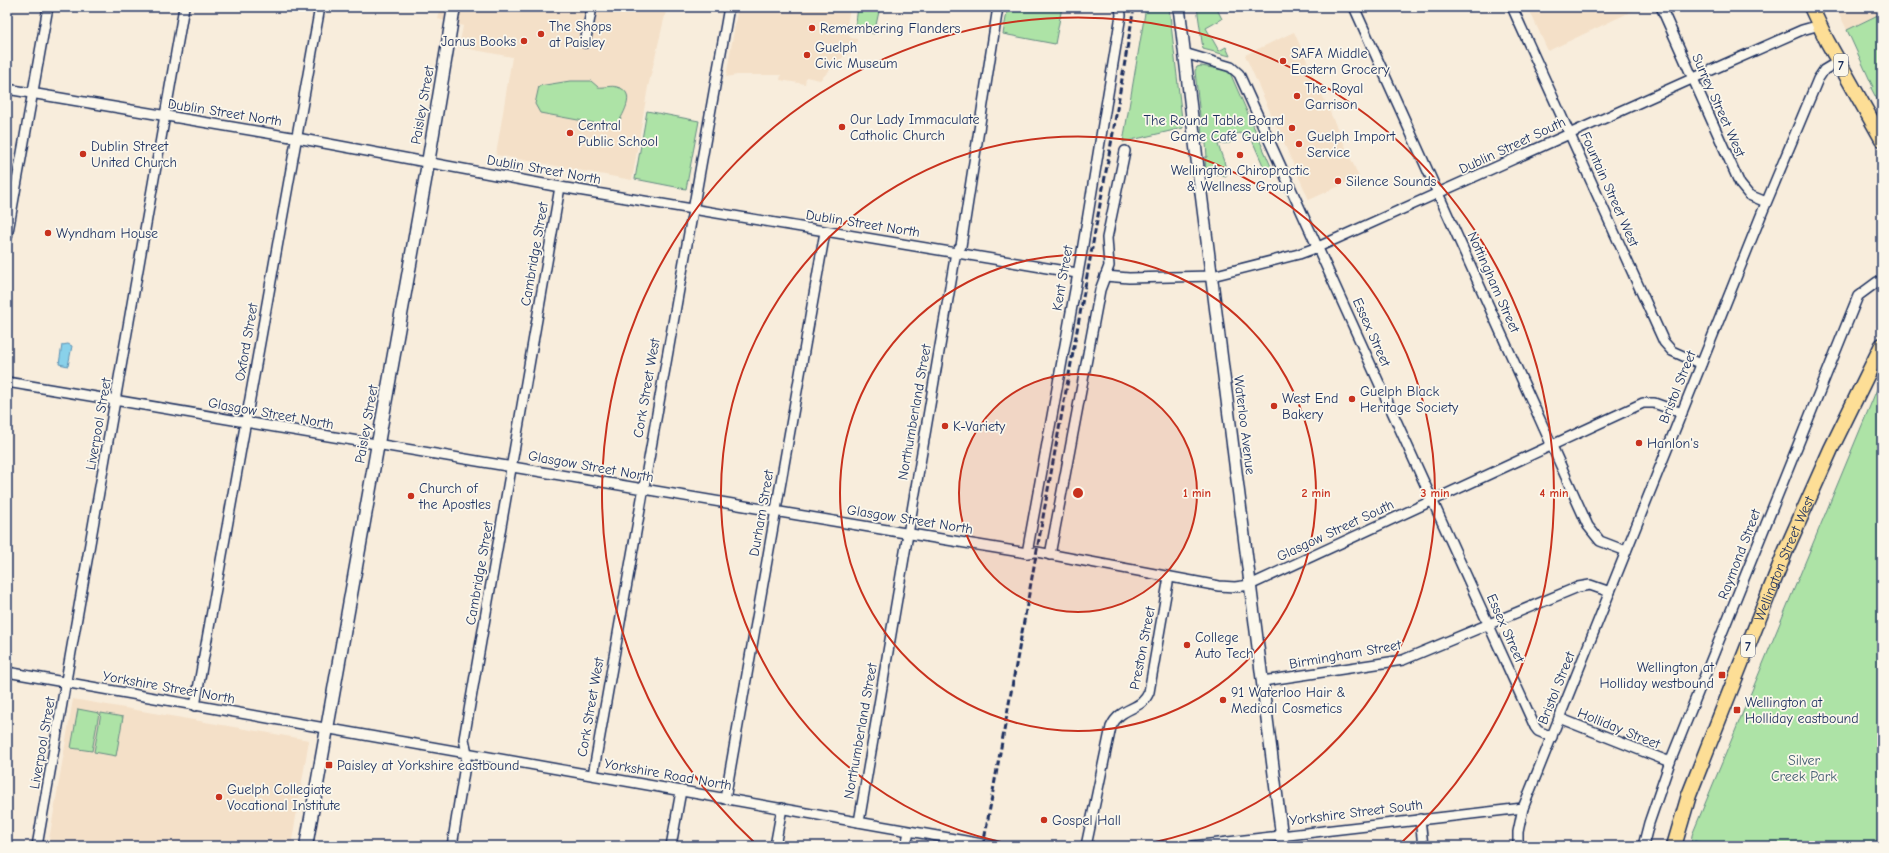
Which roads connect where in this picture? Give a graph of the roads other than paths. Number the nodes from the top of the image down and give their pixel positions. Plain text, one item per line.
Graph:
1 (48, 7) edge
2 (184, 7) edge
3 (320, 7) edge
4 (454, 7) edge
5 (592, 7) edge
6 (729, 7) edge
7 (998, 7) edge
8 (1120, 7) edge
9 (1179, 7) edge
10 (1354, 7) edge
11 (1512, 7) edge
12 (1660, 7) edge
13 (1811, 7) edge
14 (1820, 25) junction
15 (585, 43) dead end
16 (1184, 53) junction
17 (1839, 61) junction
18 (1693, 79) junction
19 (7, 89) edge
20 (32, 94) junction
21 (165, 116) junction
22 (1570, 134) junction
23 (297, 138) junction
24 (1882, 139) edge
25 (1125, 151) dead end
26 (427, 162) junction
27 (560, 187) junction
28 (1439, 194) junction
29 (1766, 202) junction
30 (693, 208) junction
31 (825, 232) junction
32 (7, 237) edge
33 (1318, 247) junction
34 (956, 252) junction
35 (1077, 273) junction
36 (1105, 276) junction
37 (1212, 276) junction
38 (1877, 282) dead end
39 (1882, 344) edge
40 (1701, 364) junction
41 (7, 382) edge
42 (116, 400) junction
43 (1682, 413) junction
44 (246, 423) junction
45 (378, 445) junction
46 (1552, 445) junction
47 (512, 467) junction
48 (643, 489) junction
49 (1432, 499) junction
50 (776, 511) junction
51 (908, 533) junction
52 (1626, 551) junction
53 (1027, 553) junction
54 (1050, 555) junction
55 (1169, 577) junction
56 (1250, 585) junction
57 (1610, 592) junction
58 (1489, 624) junction
59 (7, 672) edge
60 (1263, 681) junction
61 (67, 683) junction
62 (195, 706) junction
63 (1559, 718) junction
64 (327, 729) junction
65 (1552, 737) junction
66 (467, 753) junction
67 (1670, 762) junction
68 (593, 775) junction
69 (681, 791) junction
70 (725, 799) junction
71 (782, 808) junction
72 (1523, 808) junction
73 (1420, 819) junction
74 (859, 822) junction
75 (909, 832) junction
76 (1283, 841) edge
77 (37, 846) edge
78 (306, 846) edge
79 (452, 846) edge
80 (671, 846) edge
81 (775, 846) edge
82 (906, 846) edge
83 (994, 846) edge
84 (1086, 846) edge
85 (1193, 846) edge
86 (1423, 846) edge
87 (1518, 846) edge
88 (1643, 846) edge
89 (1674, 846) edge

1 - 20 street
2 - 21 street, Liverpool Street
3 - 23 street, Oxford Street
4 - 26 main road, Paisley Street
5 - 15 street
6 - 30 street, Cork Street West
7 - 34 street, Northumberland Street
8 - 35 street, Kent Street
9 - 16 street, Waterloo Avenue
10 - 28 street, Nottingham Street
11 - 22 street, Fountain Street West
12 - 18 street, Surrey Street West
13 - 14 main road, 7
14 - 17 main road, 7
14 - 18 street, Dublin Street South
16 - 33 street, Essex Street
16 - 37 street, Waterloo Avenue
17 - 24 main road, 7
17 - 29 street, Bristol Street
18 - 22 street, Dublin Street South
18 - 29 street, Surrey Street West
19 - 20 street, Dublin Street North
20 - 21 street, Dublin Street North
20 - 32 street
21 - 23 street, Dublin Street North
21 - 42 street, Liverpool Street
22 - 28 street, Dublin Street South
22 - 40 street, Fountain Street West
23 - 26 street, Dublin Street North
23 - 44 street, Oxford Street
25 - 36 street
26 - 27 street, Dublin Street North
26 - 45 main road, Paisley Street
27 - 30 street, Dublin Street North
27 - 47 street, Cambridge Street
28 - 33 street, Dublin Street South
28 - 46 street, Nottingham Street
29 - 40 street, Bristol Street
30 - 31 street, Dublin Street North
30 - 48 street, Cork Street West
31 - 34 street, Dublin Street North
31 - 50 street, Durham Street
33 - 37 street, Dublin Street South
33 - 49 street, Essex Street
34 - 35 street, Dublin Street North
34 - 51 street, Northumberland Street
35 - 53 street, Kent Street
36 - 37 street
36 - 54 street
37 - 56 street, Waterloo Avenue
38 - 67 street, Raymond Street
39 - 89 main road, Wellington Street West / 7
40 - 43 street, Bristol Street
41 - 42 street, Glasgow Street North
42 - 44 street, Glasgow Street North
42 - 61 street, Liverpool Street
43 - 46 street, Glasgow Street South
43 - 52 street, Bristol Street
44 - 45 street, Glasgow Street North
44 - 62 street, Oxford Street
45 - 47 street, Glasgow Street North
45 - 64 main road, Paisley Street
46 - 49 street, Glasgow Street South
46 - 52 street, Nottingham Street
47 - 48 street, Glasgow Street North
47 - 66 street, Cambridge Street
48 - 50 street, Glasgow Street North
48 - 68 street, Cork Street West
49 - 56 street, Glasgow Street South
49 - 58 street, Essex Street
50 - 51 street, Glasgow Street North
50 - 70 street, Durham Street
51 - 53 street, Glasgow Street North
51 - 74 street, Northumberland Street
52 - 57 street, Bristol Street
53 - 54 street, Glasgow Street North
54 - 55 street, Glasgow Street North
55 - 56 street, Glasgow Street South
55 - 84 street, Preston Street
56 - 60 street, Waterloo Avenue
57 - 58 street, Birmingham Street
57 - 63 street, Bristol Street
58 - 60 street, Birmingham Street
58 - 65 street, Essex Street
59 - 61 street, Yorkshire Street North
60 - 76 street, Waterloo Avenue
61 - 62 street, Yorkshire Street North
61 - 77 street, Liverpool Street
62 - 64 street, Yorkshire Street North
63 - 65 street, Bristol Street
63 - 67 street, Holliday Street
64 - 66 street, Yorkshire Road North
64 - 78 main road, Paisley Street
65 - 72 street, Bristol Street
66 - 68 street, Yorkshire Road North
66 - 79 street, Cambridge Street
67 - 88 street, Raymond Street
68 - 69 street, Yorkshire Road North
69 - 70 street, Yorkshire Road North
69 - 80 street
70 - 71 street, Yorkshire Road North
71 - 74 street, Yorkshire Road North
71 - 81 street
72 - 73 street, Yorkshire Street South
72 - 87 street, Bristol Street
73 - 76 street, Yorkshire Street South
73 - 86 street
74 - 75 street, Yorkshire Road North
75 - 82 street
75 - 83 street
76 - 85 street, Yorkshire Street South

